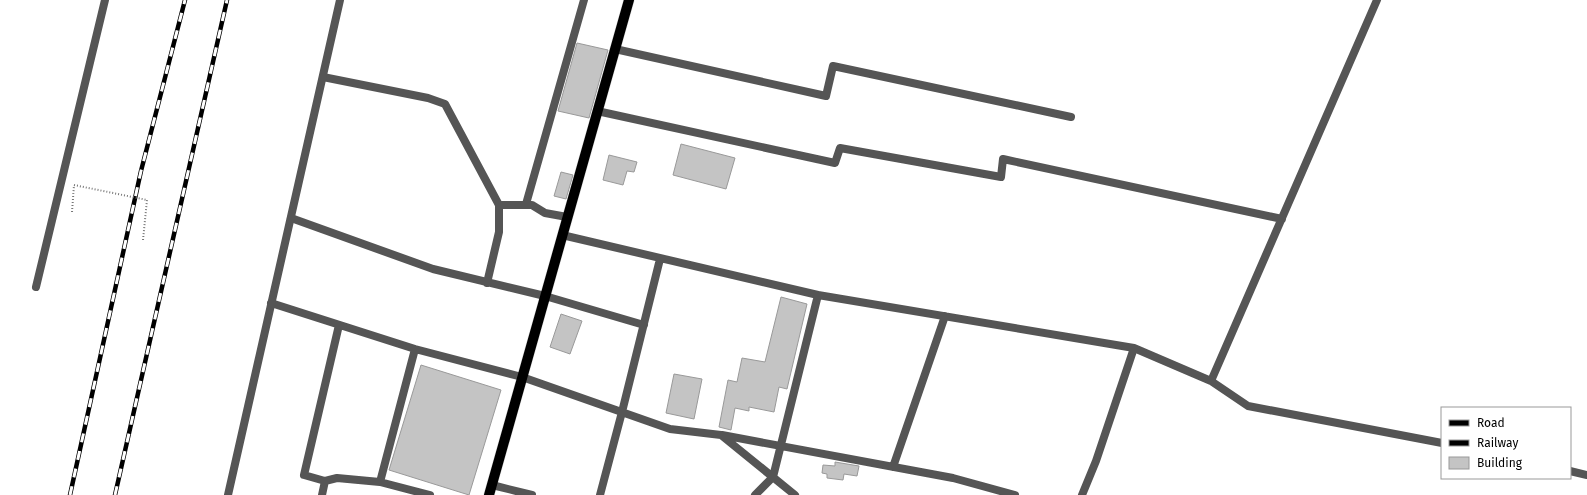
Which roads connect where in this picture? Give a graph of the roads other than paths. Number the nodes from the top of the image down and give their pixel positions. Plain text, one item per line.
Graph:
1 (106, 0) edge
2 (340, 0) edge
3 (584, 0) edge
4 (629, 0) edge
5 (1377, 0) edge
6 (615, 49) junction
7 (323, 77) junction
8 (597, 111) junction
9 (1072, 116) dead end
10 (526, 204) junction
11 (499, 205) junction
12 (567, 217) junction
13 (291, 218) junction
14 (1282, 219) junction
15 (562, 236) junction
16 (660, 259) junction
17 (487, 284) junction
18 (36, 288) dead end
19 (818, 295) junction
20 (545, 296) junction
21 (272, 303) junction
22 (945, 316) junction
23 (339, 325) junction
24 (644, 325) junction
25 (1134, 348) junction
26 (416, 349) junction
27 (522, 377) junction
28 (1211, 381) junction
29 (622, 412) junction
30 (721, 435) junction
31 (1441, 443) edge
32 (781, 446) junction
33 (893, 467) junction
34 (1571, 471) edge
35 (1587, 475) edge
36 (773, 477) junction
37 (325, 482) junction
38 (380, 482) junction
39 (490, 490) edge
40 (228, 495) edge
41 (322, 495) edge
42 (430, 495) edge
43 (532, 495) edge
44 (600, 495) edge
45 (755, 495) edge
46 (795, 495) edge
47 (1015, 495) edge
48 (1082, 495) edge

1 - 18 street
2 - 7 street
3 - 10 street
4 - 6 main road
5 - 14 street
6 - 8 main road
6 - 9 street
7 - 11 street
7 - 13 street
8 - 12 main road
8 - 14 street
10 - 11 street
10 - 12 street
11 - 17 street
12 - 15 main road
13 - 17 street
13 - 21 street
14 - 28 street
15 - 16 street
15 - 20 main road
16 - 19 street
16 - 24 street
17 - 20 street
19 - 22 street
19 - 32 street
20 - 24 street
20 - 27 main road
21 - 23 street
21 - 40 street
22 - 25 street
22 - 33 street
23 - 26 street
23 - 37 street
24 - 29 street
25 - 28 street
25 - 48 street
26 - 27 street
26 - 38 street
27 - 29 street
27 - 39 main road
28 - 31 street
29 - 30 street
29 - 44 street
30 - 32 street
30 - 36 street
32 - 33 street
32 - 36 street
33 - 47 street
34 - 35 street
36 - 45 street
36 - 46 street
37 - 38 street
37 - 41 street
38 - 42 street
39 - 43 street

